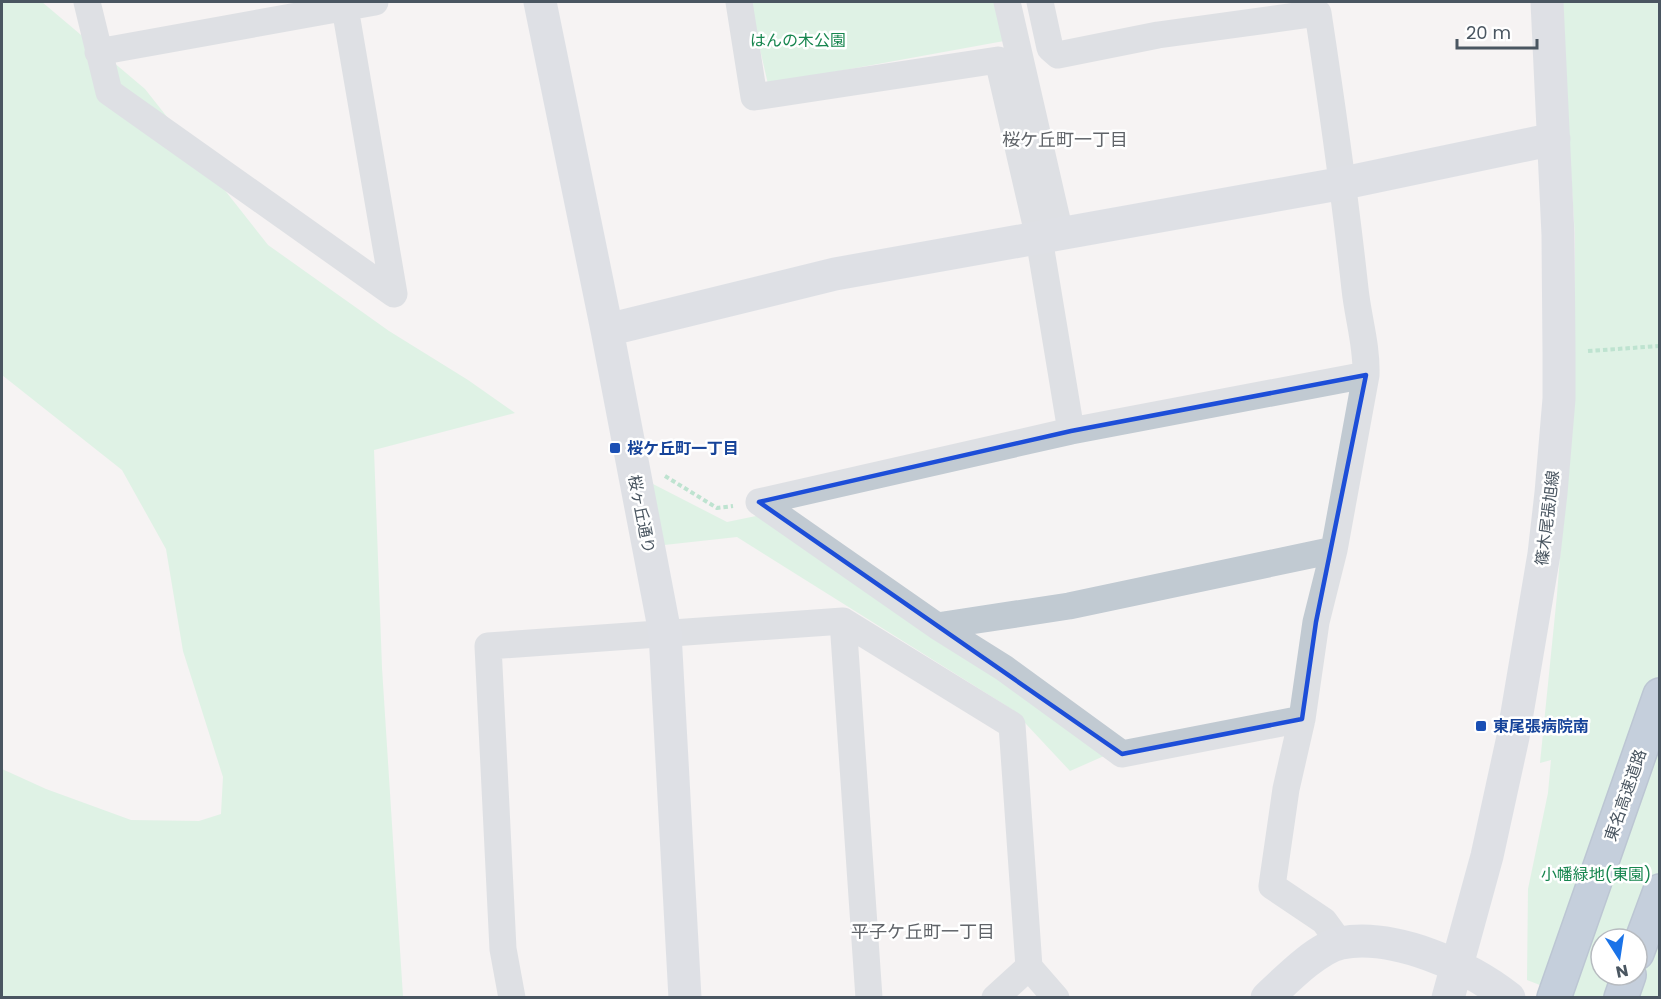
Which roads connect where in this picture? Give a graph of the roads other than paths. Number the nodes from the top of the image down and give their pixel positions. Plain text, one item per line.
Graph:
1 (87, 2) edge
2 (375, 2) edge
3 (540, 2) edge
4 (739, 2) edge
5 (1007, 2) edge
6 (1040, 2) edge
7 (1547, 2) edge
8 (344, 5) edge
9 (1318, 7) edge
10 (98, 52) junction
11 (1554, 139) junction
12 (1344, 183) junction
13 (1049, 235) junction
14 (607, 330) junction
15 (1366, 375) junction
16 (1071, 431) junction
17 (1334, 550) junction
18 (843, 621) junction
19 (937, 626) junction
20 (665, 633) junction
21 (1659, 695) edge
22 (1302, 719) junction
23 (1659, 891) edge
24 (1646, 927) edge
25 (1340, 943) junction
26 (1458, 965) junction
27 (1029, 967) junction
28 (1558, 985) edge
29 (512, 998) edge
30 (684, 998) edge
31 (869, 998) edge
32 (995, 998) edge
33 (1056, 998) edge
34 (1267, 998) edge
35 (1448, 998) edge
36 (1509, 998) edge

1 - 10 street
2 - 8 street
3 - 14 street, 桜ヶ丘通り
4 - 13 street
5 - 13 street
6 - 9 street
7 - 11 street, 篠木尾張旭線
8 - 10 street
8 - 10 street
9 - 12 street
11 - 12 street
11 - 26 street, 篠木尾張旭線
12 - 13 street
12 - 15 street
13 - 14 street
13 - 16 street
14 - 20 street, 桜ヶ丘通り
15 - 16 street
15 - 17 street
16 - 19 street
17 - 19 street
17 - 22 street
18 - 20 street
18 - 27 street
18 - 31 street
19 - 22 street
20 - 29 street
20 - 30 street, 桜ヶ丘通り
21 - 28 highway, 東名高速道路
22 - 25 street
23 - 24 highway
25 - 26 street
25 - 34 street
26 - 35 street, 篠木尾張旭線
26 - 36 street
27 - 32 street
27 - 33 street

